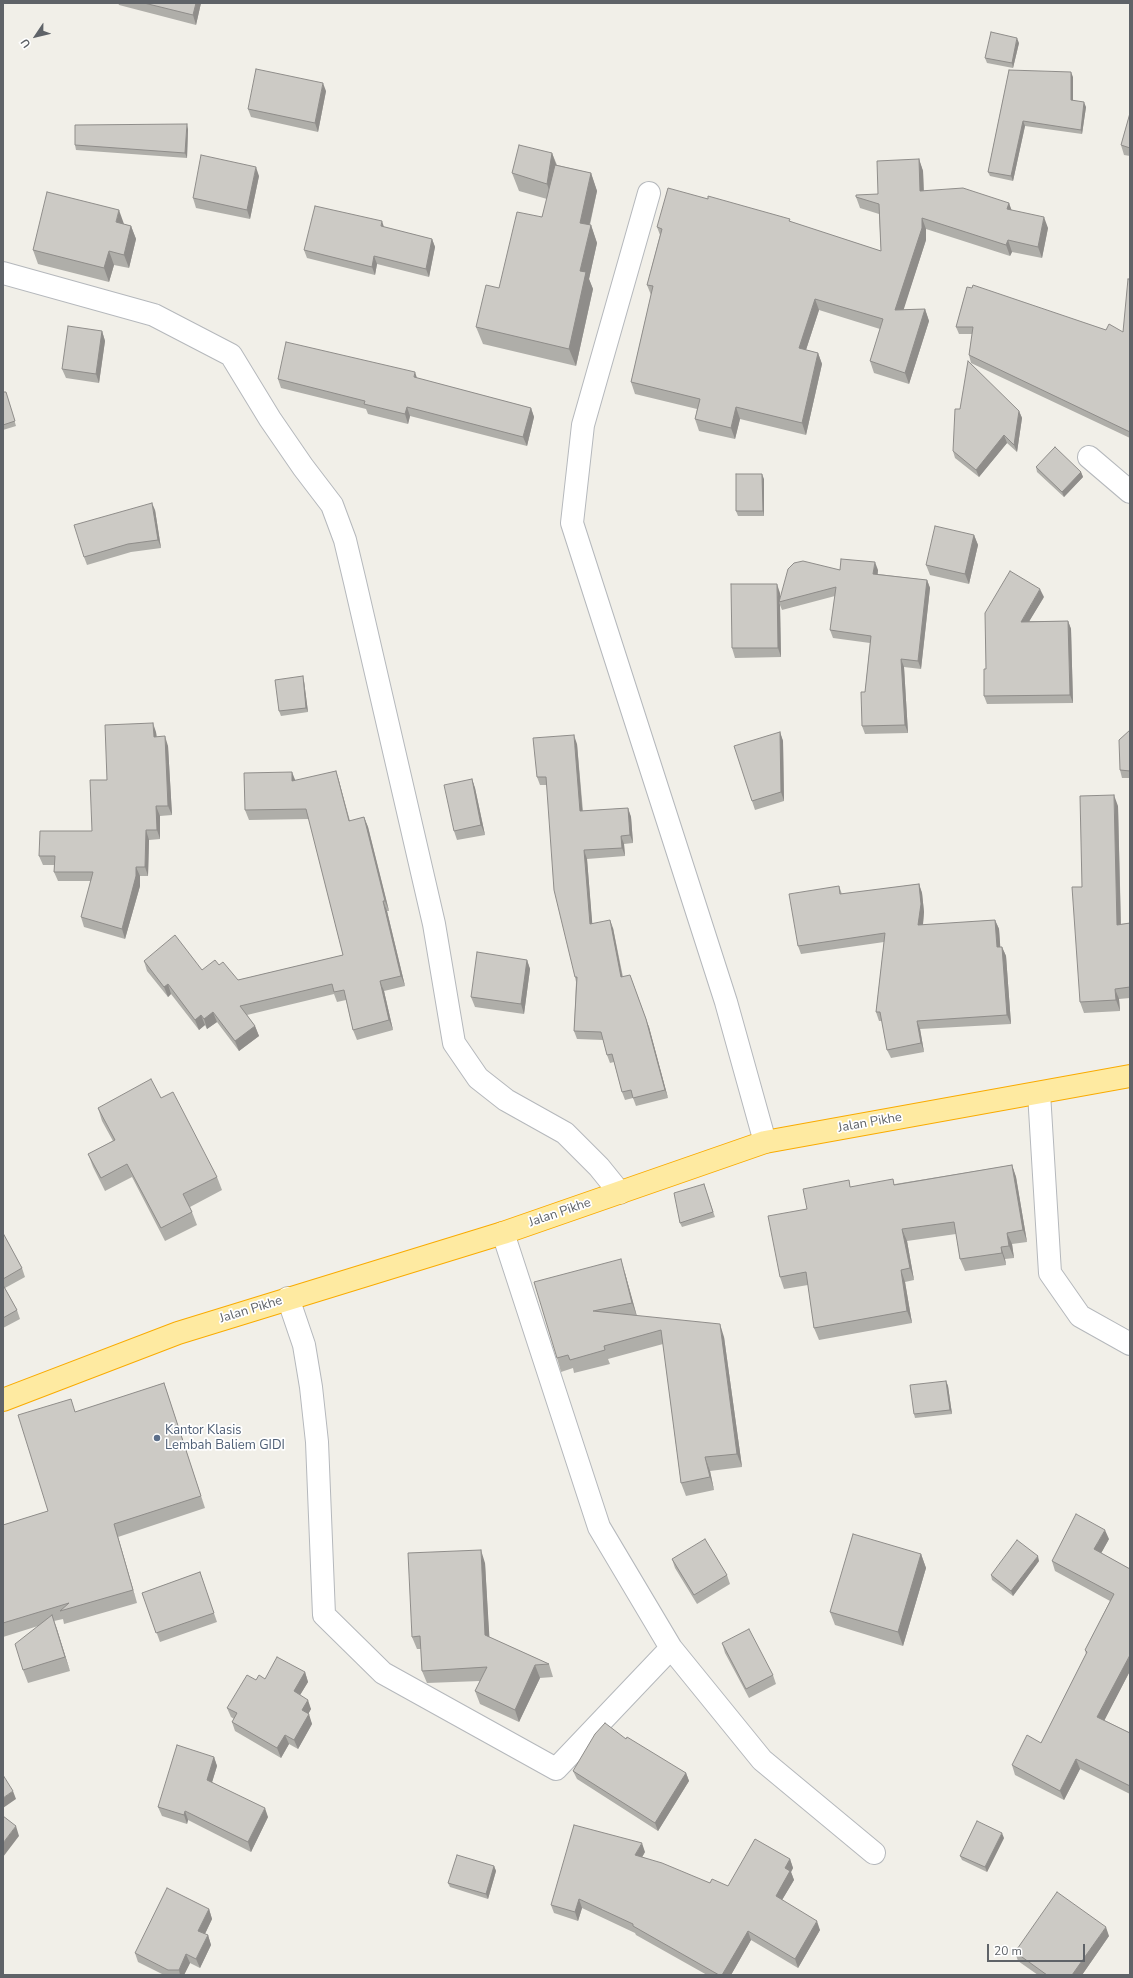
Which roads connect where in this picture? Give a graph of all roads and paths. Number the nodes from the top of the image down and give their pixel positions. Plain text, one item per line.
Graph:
1 (649, 193) dead end
2 (3, 273) edge
3 (1089, 457) dead end
4 (1130, 492) edge
5 (1130, 1076) edge
6 (1039, 1093) junction
7 (765, 1142) junction
8 (620, 1193) junction
9 (503, 1233) junction
10 (288, 1298) junction
11 (1130, 1344) edge
12 (3, 1400) edge
13 (671, 1648) junction
14 (874, 1853) dead end

1 - 7 street
2 - 8 street
3 - 4 street
5 - 6 highway, Jalan Pikhe
6 - 7 highway, Jalan Pikhe
6 - 11 street
7 - 8 highway, Jalan Pikhe
8 - 9 highway, Jalan Pikhe
9 - 10 highway, Jalan Pikhe
9 - 13 street
10 - 12 highway, Jalan Pikhe
10 - 13 street
13 - 14 street

